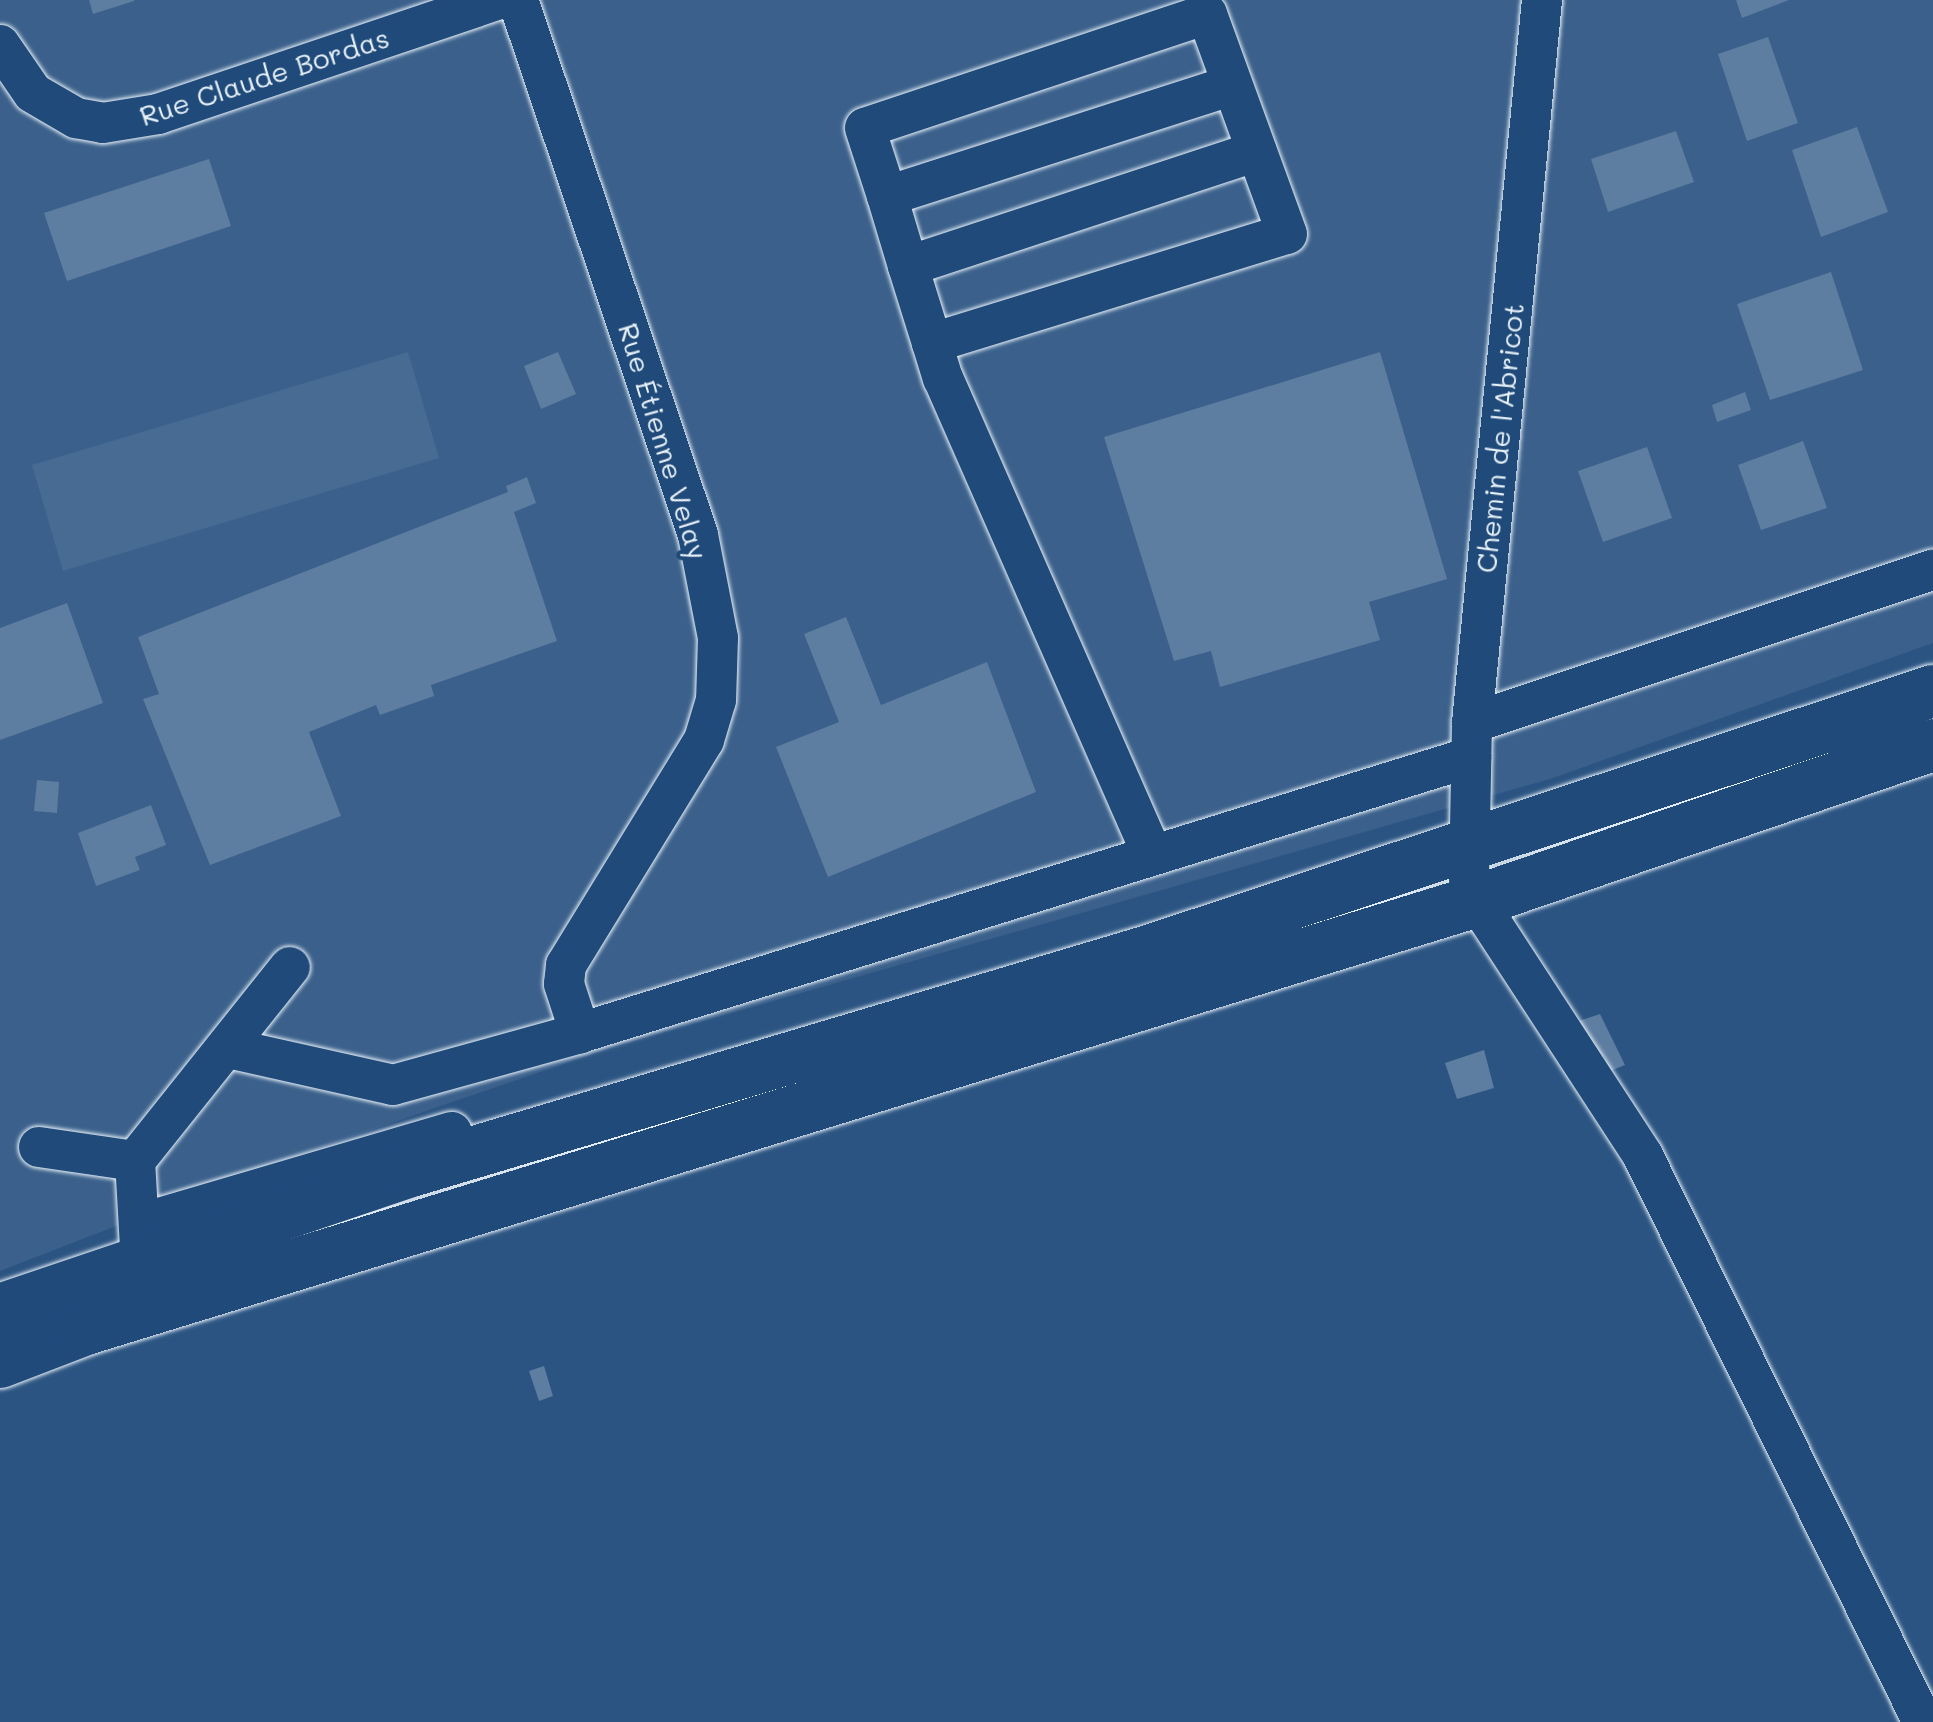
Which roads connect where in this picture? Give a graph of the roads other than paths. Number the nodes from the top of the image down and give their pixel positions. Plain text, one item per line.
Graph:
1 (496, 0) edge
2 (518, 0) edge
3 (1542, 0) edge
4 (0, 45) edge
5 (1232, 85) junction
6 (1257, 152) junction
7 (887, 196) junction
8 (908, 266) junction
9 (932, 343) junction
10 (1933, 570) edge
11 (1933, 692) edge
12 (1471, 740) junction
13 (1933, 745) edge
14 (1152, 854) junction
15 (1472, 874) junction
16 (290, 968) dead end
17 (580, 1034) junction
18 (228, 1048) junction
19 (39, 1148) dead end
20 (135, 1161) junction
21 (143, 1273) junction
22 (0, 1310) edge
23 (0, 1346) edge
24 (0, 1362) edge
25 (1923, 1722) edge

1 - 4 street, Rue Claude Bordas
2 - 17 street, Rue Étienne Velay
3 - 12 street, Chemin de l'Abricot
5 - 6 street
5 - 7 street
5 - 7 street
6 - 8 street
6 - 9 street
7 - 8 street
8 - 9 street
9 - 14 street
10 - 12 street
11 - 15 main road
12 - 14 street
12 - 15 street, Chemin de l'Abricot
13 - 15 main road
14 - 17 street
15 - 21 main road
15 - 21 main road
15 - 25 street
16 - 18 street
17 - 18 street
18 - 20 street
19 - 20 street
20 - 21 street
21 - 22 main road
21 - 23 street
21 - 24 main road

